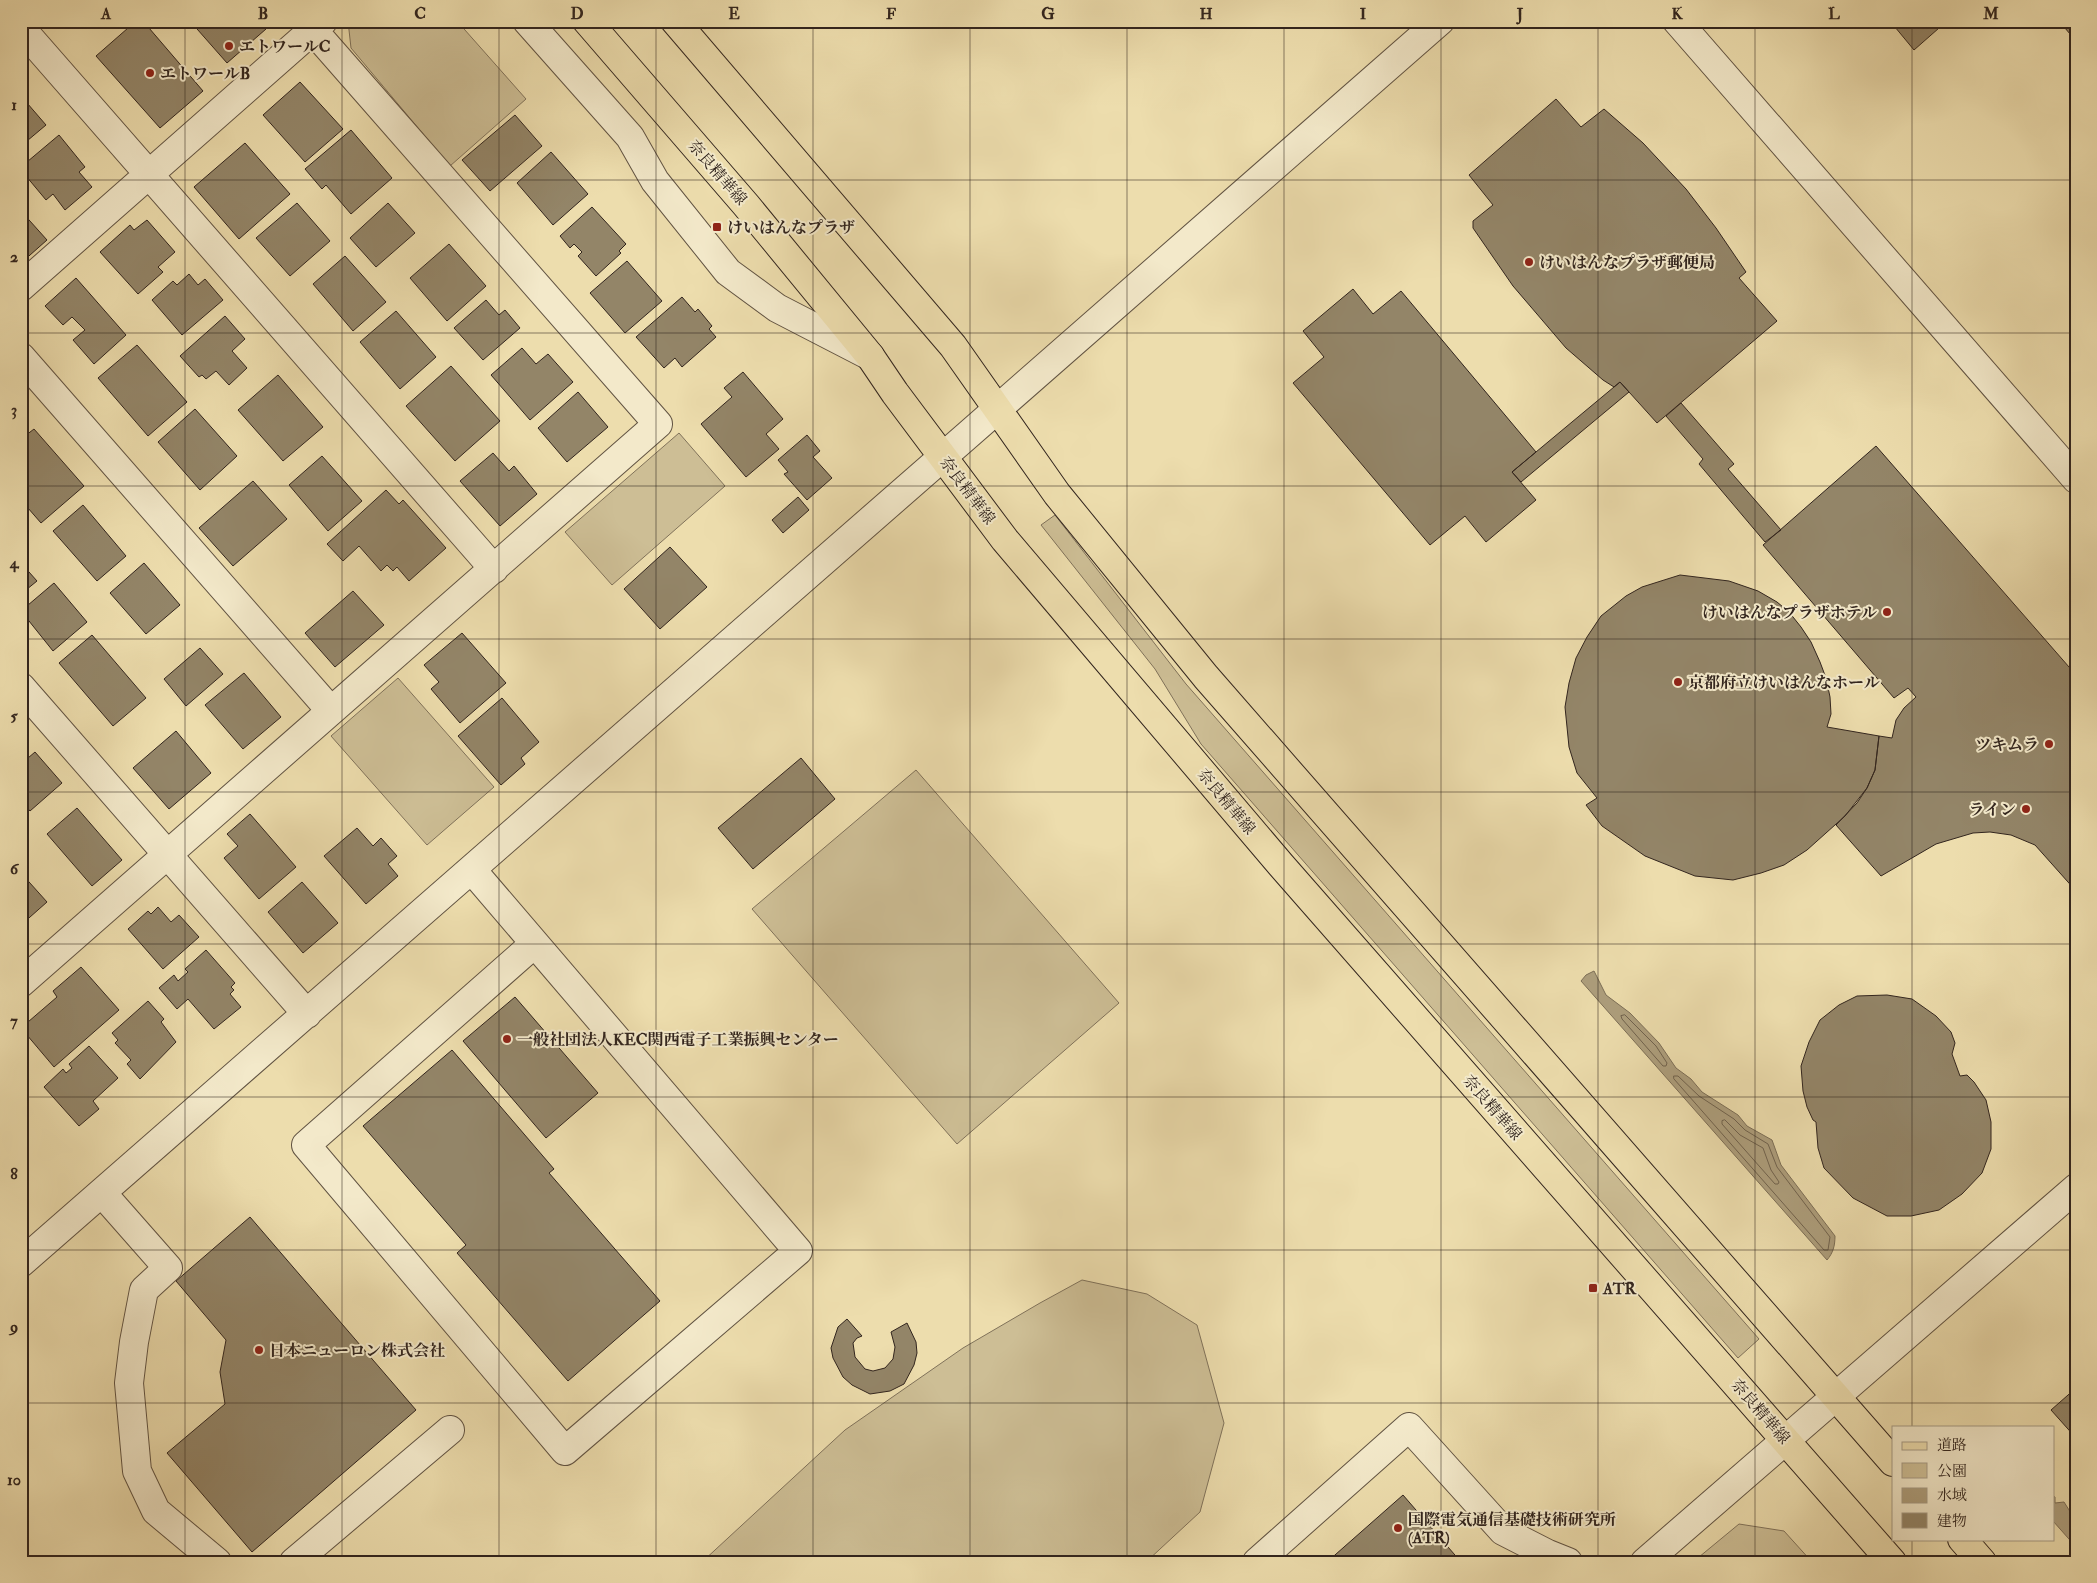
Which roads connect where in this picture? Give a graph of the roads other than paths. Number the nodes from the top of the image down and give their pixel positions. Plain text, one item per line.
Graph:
1 (528, 21) edge
2 (587, 21) edge
3 (675, 21) edge
4 (1440, 21) edge
5 (1677, 21) edge
6 (314, 24) edge
7 (21, 28) edge
8 (149, 174) junction
9 (21, 287) edge
10 (870, 356) junction
11 (21, 357) edge
12 (996, 408) junction
13 (942, 456) junction
14 (2076, 479) edge
15 (494, 569) junction
16 (21, 687) edge
17 (331, 711) junction
18 (168, 855) junction
19 (472, 870) junction
20 (534, 944) junction
21 (21, 983) edge
22 (307, 1014) junction
23 (2076, 1188) edge
24 (102, 1193) junction
25 (21, 1263) edge
26 (1835, 1396) junction
27 (450, 1430) dead end
28 (1785, 1438) junction
29 (1892, 1461) edge
30 (1963, 1540) edge
31 (217, 1562) edge
32 (294, 1562) edge
33 (1257, 1562) edge
34 (1568, 1562) edge
35 (1645, 1562) edge
36 (1892, 1562) edge
37 (1982, 1562) edge

1 - 10 street
2 - 10 main road, 奈良精華線
3 - 12 main road
4 - 12 street
5 - 14 street
6 - 8 street
6 - 15 street
7 - 8 street
8 - 9 street
8 - 15 street
10 - 13 main road, 奈良精華線
11 - 17 street
12 - 13 street
12 - 26 main road
13 - 19 street
13 - 28 main road, 奈良精華線
15 - 17 street
16 - 18 street
17 - 18 street
18 - 21 street
18 - 22 street
19 - 20 street
19 - 22 street
20 - 20 street
22 - 24 street
23 - 26 street
24 - 25 street
24 - 31 street
26 - 28 street
26 - 29 main road
27 - 32 street
28 - 35 street
28 - 36 main road, 奈良精華線
30 - 37 main road
33 - 34 street

